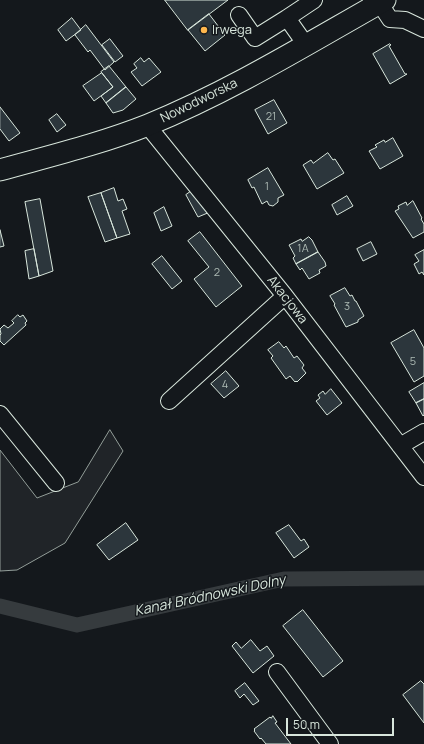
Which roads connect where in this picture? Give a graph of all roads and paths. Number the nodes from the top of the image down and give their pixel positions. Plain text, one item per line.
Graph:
1 (314, 0) edge
2 (377, 2) edge
3 (239, 14) dead end
4 (287, 18) junction
5 (424, 29) edge
6 (306, 45) junction
7 (147, 125) junction
8 (0, 170) edge
9 (285, 296) junction
10 (168, 401) dead end
11 (0, 414) edge
12 (424, 432) edge
13 (400, 446) junction
14 (424, 477) edge
15 (56, 483) dead end
16 (277, 672) dead end
17 (330, 744) edge

1 - 4 street
2 - 5 street
2 - 6 main road, Nowodworska
3 - 4 street
4 - 6 street
6 - 7 main road, Nowodworska
7 - 8 main road, Nowodworska
7 - 9 street, Akacjowa
9 - 10 street
9 - 13 street, Akacjowa
11 - 15 street
12 - 13 street
13 - 14 street, Akacjowa
16 - 17 street

